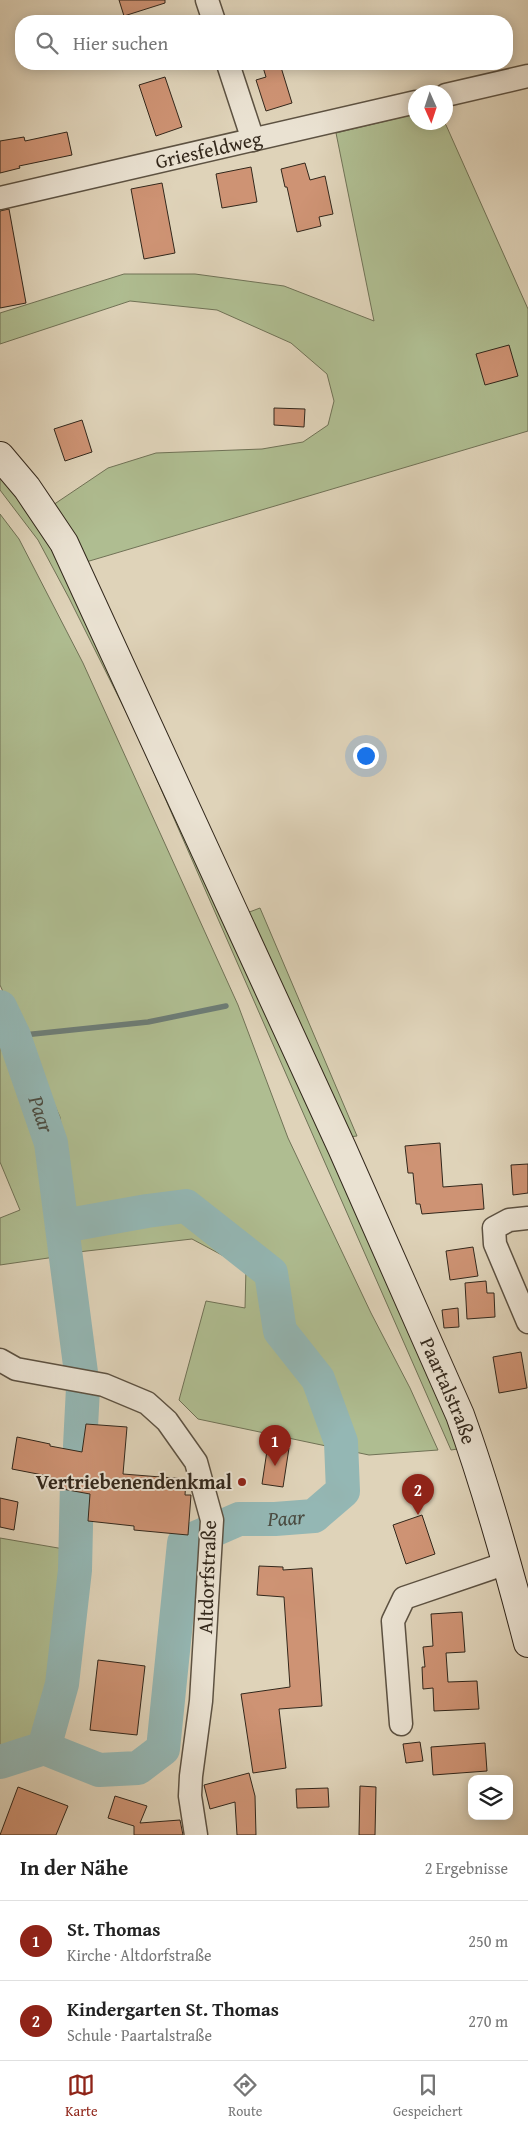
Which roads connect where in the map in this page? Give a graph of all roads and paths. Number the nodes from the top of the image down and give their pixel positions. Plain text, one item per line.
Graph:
1 (207, 0) edge
2 (212, 15) edge
3 (230, 70) edge
4 (528, 76) edge
5 (453, 94) edge
6 (408, 104) edge
7 (253, 140) junction
8 (0, 198) edge
9 (0, 456) edge
10 (528, 1218) edge
11 (528, 1322) edge
12 (0, 1360) edge
13 (507, 1563) junction
14 (528, 1643) edge
15 (402, 1724) dead end
16 (196, 1835) edge

1 - 2 street
3 - 7 street
4 - 5 street
6 - 7 street, Griesfeldweg
7 - 8 street, Griesfeldweg
9 - 13 main road, Paartalstraße
10 - 11 street
12 - 16 street, Altdorfstraße
13 - 14 main road, Paartalstraße
13 - 15 street

